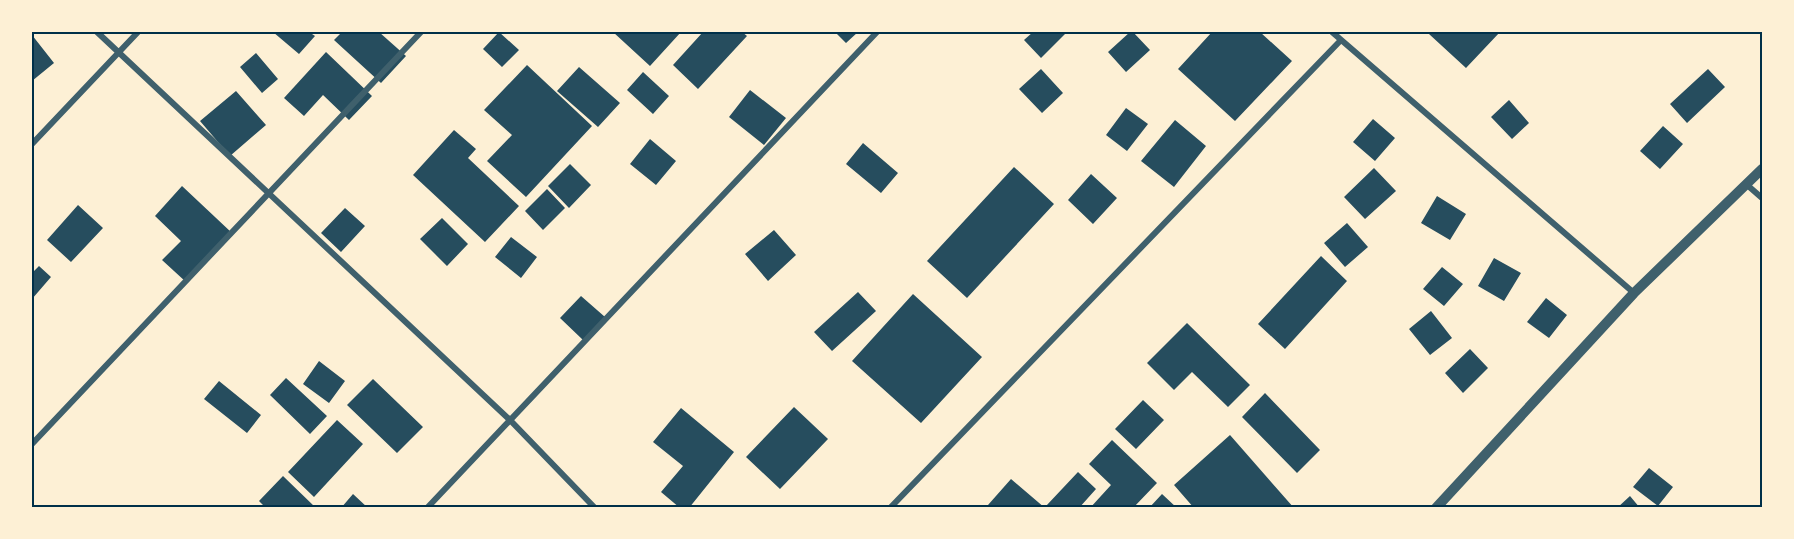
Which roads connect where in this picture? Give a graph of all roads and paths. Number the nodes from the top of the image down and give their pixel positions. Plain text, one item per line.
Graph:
1 (97, 32) edge
2 (138, 32) edge
3 (421, 32) edge
4 (877, 32) edge
5 (1332, 32) edge
6 (1341, 40) junction
7 (120, 51) junction
8 (32, 144) edge
9 (1762, 169) edge
10 (1746, 184) junction
11 (270, 192) junction
12 (1762, 198) edge
13 (1634, 293) junction
14 (510, 420) junction
15 (32, 444) edge
16 (427, 507) edge
17 (595, 507) edge
18 (890, 507) edge
19 (1436, 507) edge

1 - 7 street
2 - 7 street
3 - 11 street
4 - 14 street
5 - 6 street
6 - 13 street
6 - 18 street
7 - 8 street
7 - 11 street
9 - 10 street
10 - 12 street
10 - 13 street
11 - 14 street
11 - 15 street
13 - 19 street
14 - 16 street
14 - 17 street

